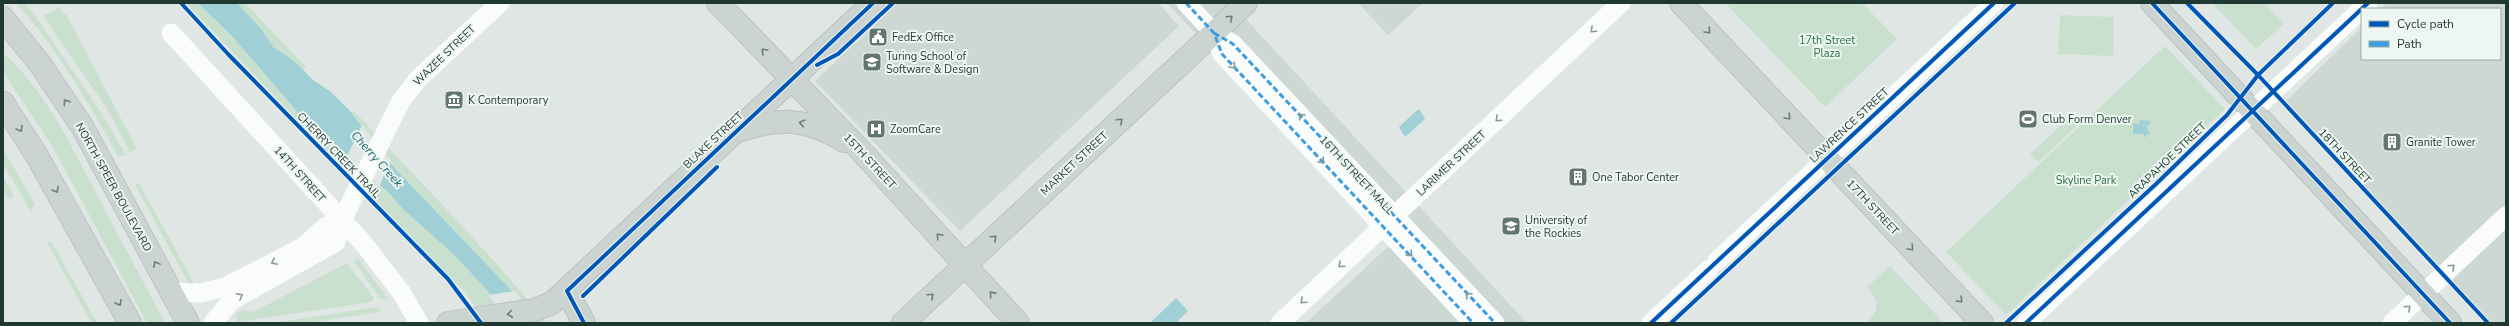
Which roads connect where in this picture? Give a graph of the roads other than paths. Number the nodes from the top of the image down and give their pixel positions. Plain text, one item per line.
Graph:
1 (500, 3) edge
2 (718, 3) edge
3 (873, 3) edge
4 (1186, 3) edge
5 (1246, 3) edge
6 (1621, 3) edge
7 (1681, 3) edge
8 (1994, 3) edge
9 (2152, 3) edge
10 (2361, 9) edge
11 (3, 18) edge
12 (171, 33) dead end
13 (1214, 33) junction
14 (791, 79) junction
15 (3, 103) edge
16 (2252, 110) junction
17 (734, 133) junction
18 (862, 152) junction
19 (1827, 159) junction
20 (2506, 216) edge
21 (342, 220) junction
22 (1389, 221) junction
23 (965, 265) junction
24 (567, 291) junction
25 (171, 292) junction
26 (2424, 293) junction
27 (130, 323) edge
28 (188, 323) edge
29 (213, 323) edge
30 (419, 323) edge
31 (448, 323) edge
32 (584, 323) edge
33 (902, 323) edge
34 (1018, 323) edge
35 (1280, 323) edge
36 (1473, 323) edge
37 (1495, 323) edge
38 (1651, 323) edge
39 (1982, 323) edge
40 (2026, 323) edge
41 (2392, 323) edge
42 (2450, 323) edge

1 - 21 street, WAZEE STREET
14 -> 2 main road, 15TH STREET
3 - 14 main road, BLAKE STREET
4 - 13 street, 16TH STREET MALL
13 -> 5 main road, MARKET STREET
6 -> 22 street, LARIMER STREET
7 -> 19 main road, 17TH STREET
8 - 19 street, LAWRENCE STREET
9 - 16 main road
10 - 16 street, ARAPAHOE STREET
25 -> 11 main road, NORTH SPEER BOULEVARD
12 - 21 street, 14TH STREET
13 - 22 street, 16TH STREET MALL
23 -> 13 main road, MARKET STREET
14 - 17 main road, BLAKE STREET
14 - 18 main road, 15TH STREET
15 -> 27 main road
16 - 26 main road
16 - 40 street, ARAPAHOE STREET
18 -> 17 main road
17 - 24 main road, BLAKE STREET
23 -> 18 main road, 15TH STREET
19 - 38 street, LAWRENCE STREET
19 -> 39 main road, 17TH STREET
26 -> 20 street
21 -> 25 street
29 -> 21 street, WAZEE STREET
21 - 30 street, 14TH STREET
22 -> 35 street, LARIMER STREET
22 -> 36 street, 16TH STREET MALL
37 -> 22 street, 16TH STREET MALL
33 -> 23 main road, MARKET STREET
34 -> 23 main road, 15TH STREET
24 -> 31 main road, BLAKE STREET
24 - 32 main road
25 - 28 main road, NORTH SPEER BOULEVARD
41 -> 26 street
26 - 42 main road

